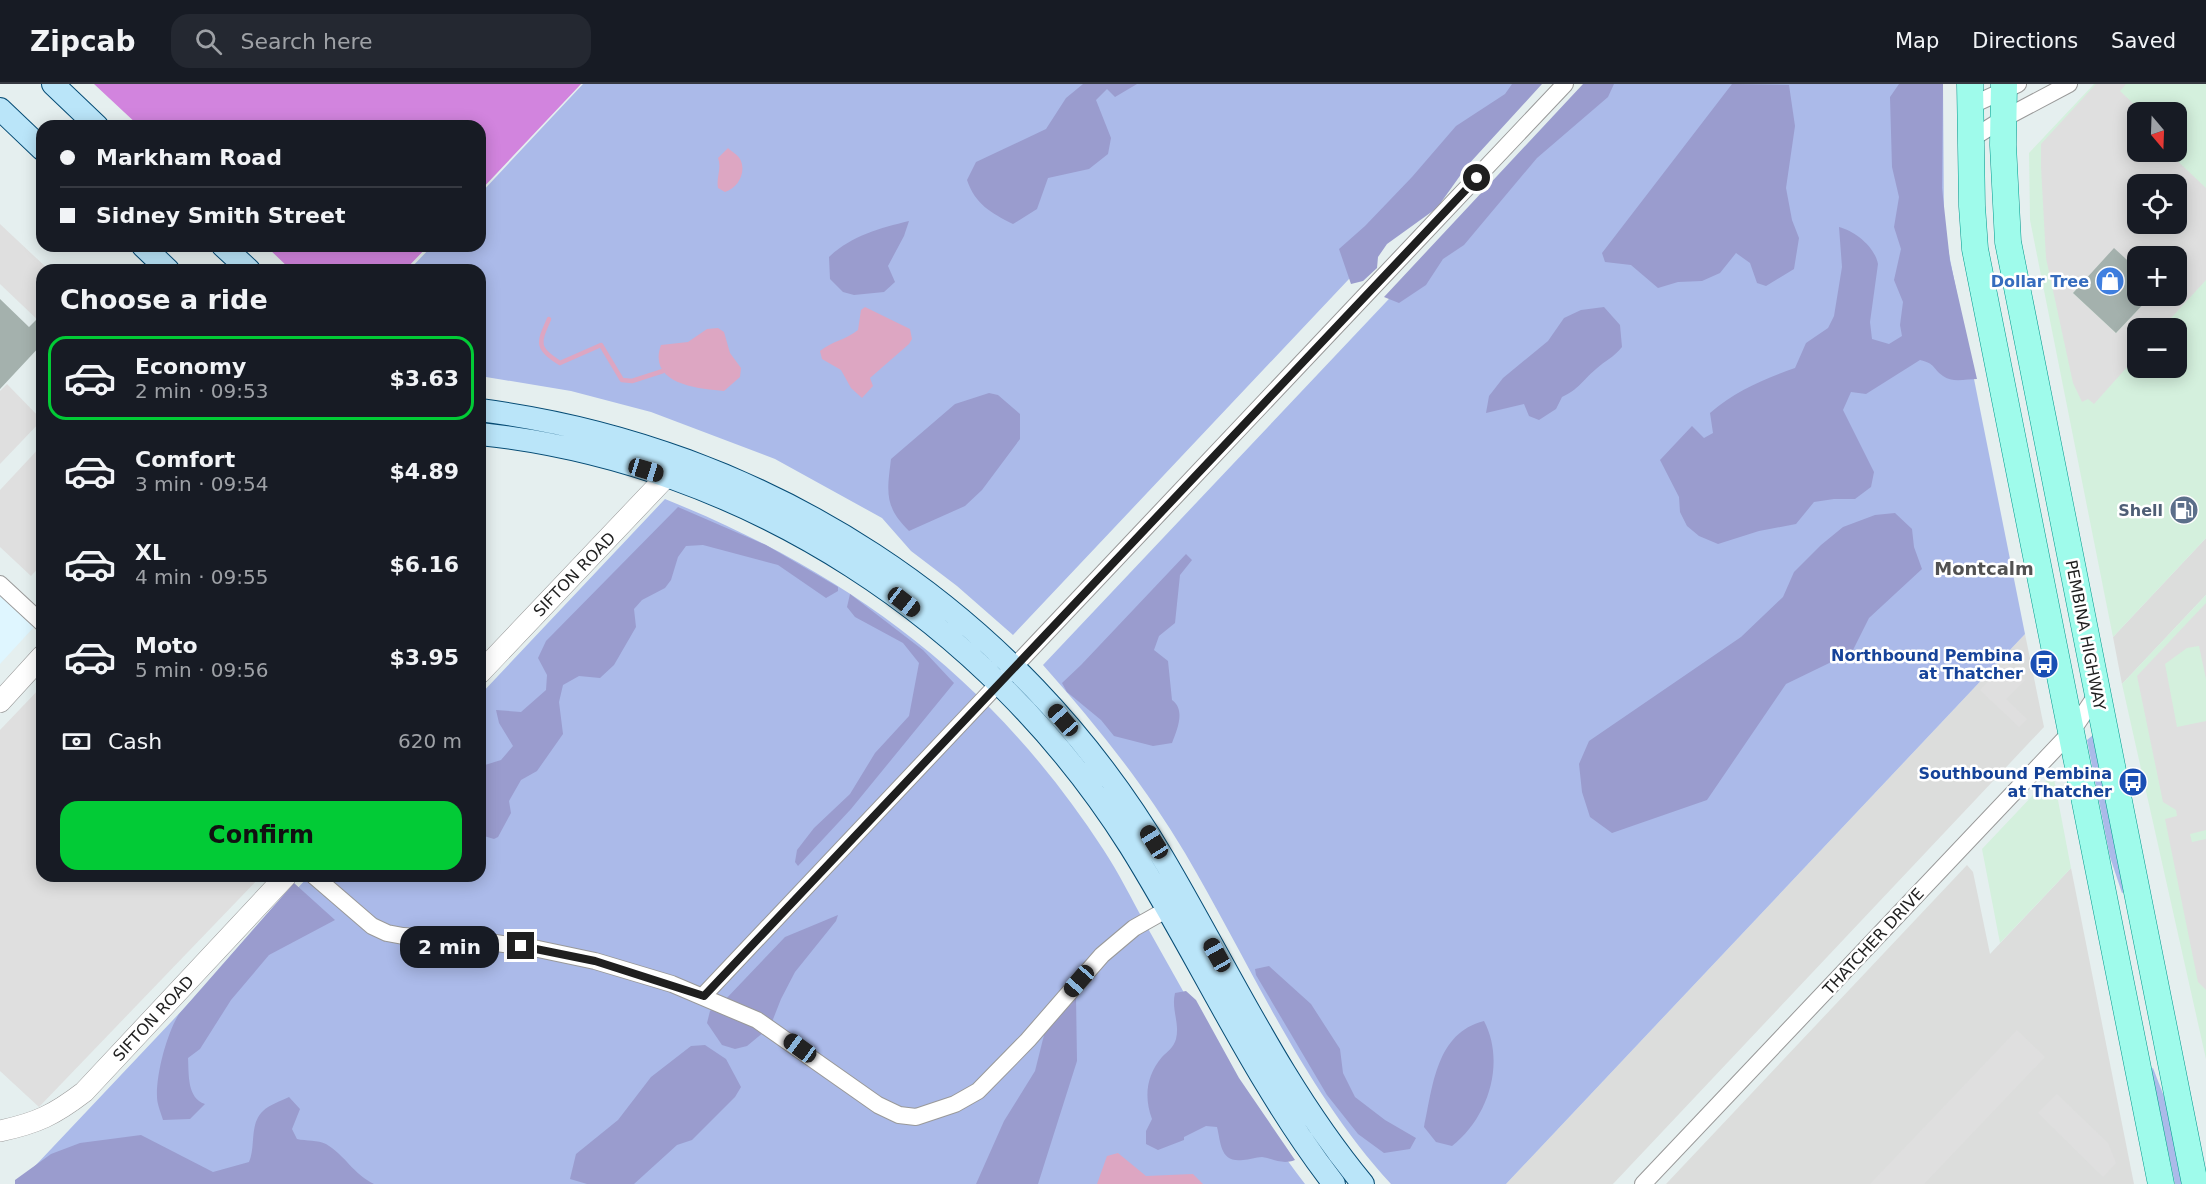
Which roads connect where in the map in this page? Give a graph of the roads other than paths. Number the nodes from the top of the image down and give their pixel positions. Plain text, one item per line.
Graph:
1 (53, 84) edge
2 (1565, 84) edge
3 (2069, 84) edge
4 (2008, 86) edge
5 (1970, 95) edge
6 (0, 109) edge
7 (2002, 118) junction
8 (91, 120) edge
9 (1971, 139) junction
10 (36, 143) edge
11 (149, 252) edge
12 (230, 252) edge
13 (162, 264) edge
14 (242, 264) edge
15 (486, 411) edge
16 (486, 435) edge
17 (667, 476) junction
18 (0, 584) edge
19 (36, 617) edge
20 (36, 663) edge
21 (486, 667) edge
22 (1016, 667) junction
23 (1000, 684) junction
24 (2097, 694) junction
25 (0, 702) edge
26 (2072, 731) junction
27 (280, 882) edge
28 (321, 882) edge
29 (1166, 910) junction
30 (704, 996) junction
31 (0, 1131) edge
32 (1334, 1184) edge
33 (1363, 1184) edge
34 (1643, 1184) edge
35 (2161, 1184) edge
36 (2195, 1184) edge

1 - 8 main road
2 - 22 street
3 - 7 street
4 - 5 street
4 - 7 main road, PEMBINA HIGHWAY
5 - 9 main road, PEMBINA HIGHWAY
6 - 10 main road
7 - 9 street
7 - 24 main road, PEMBINA HIGHWAY
9 - 26 main road, PEMBINA HIGHWAY
11 - 13 main road
12 - 14 main road
15 - 22 main road
16 - 17 main road
17 - 21 street, SIFTON ROAD
17 - 23 main road
18 - 19 street
20 - 25 street
22 - 23 street
22 - 33 main road
23 - 29 main road
23 - 30 street
24 - 26 street, THATCHER DRIVE
24 - 36 main road, PEMBINA HIGHWAY
26 - 34 street, THATCHER DRIVE
26 - 35 main road, PEMBINA HIGHWAY
27 - 31 street, SIFTON ROAD
28 - 30 street
29 - 30 street
29 - 32 main road

